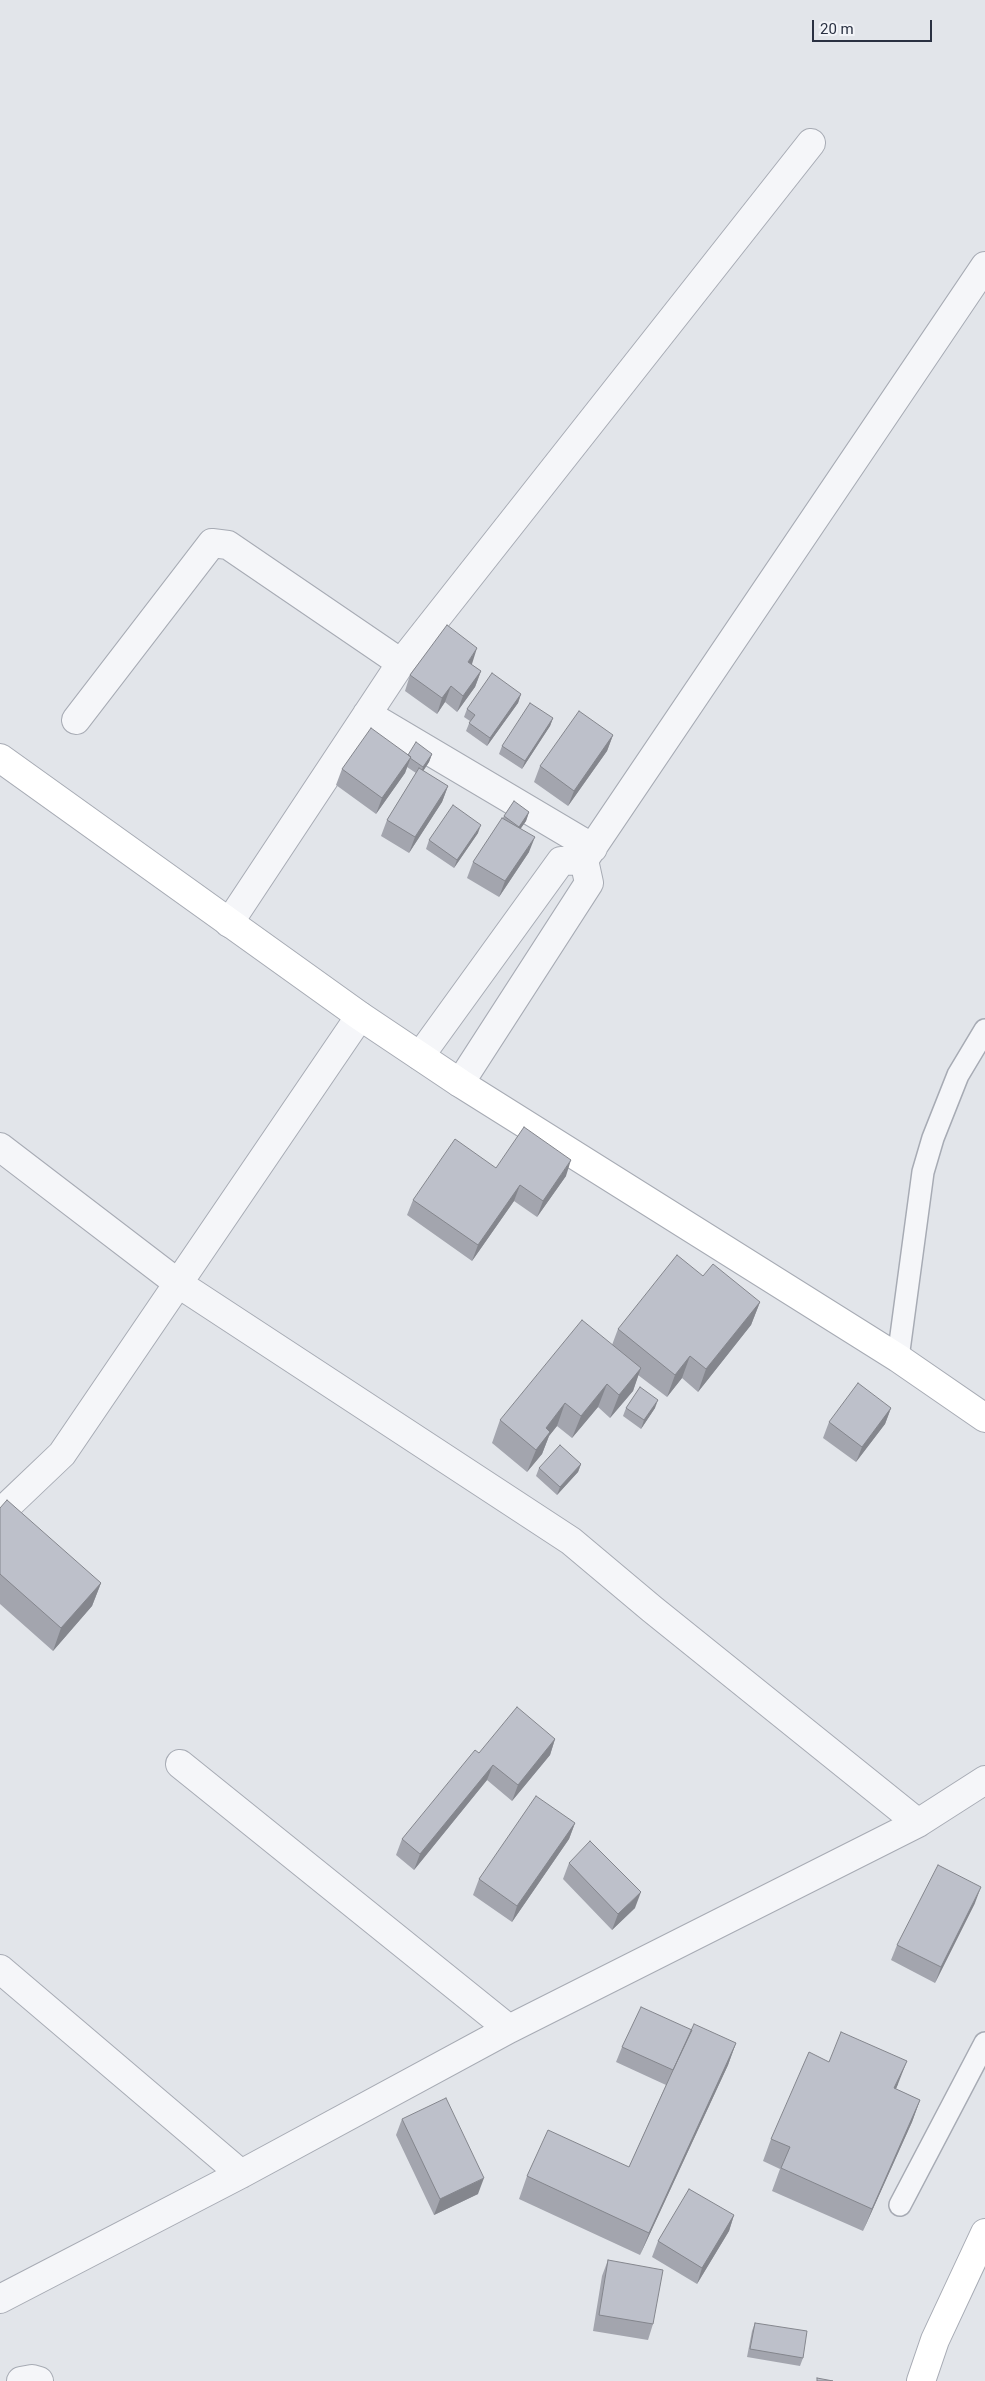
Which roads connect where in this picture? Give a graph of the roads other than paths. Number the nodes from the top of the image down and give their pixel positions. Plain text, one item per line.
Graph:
1 (811, 143) dead end
2 (985, 266) edge
3 (401, 663) junction
4 (367, 714) junction
5 (76, 720) dead end
6 (0, 758) edge
7 (589, 854) junction
8 (228, 923) junction
9 (360, 1016) junction
10 (985, 1030) edge
11 (420, 1056) junction
12 (460, 1083) junction
13 (0, 1147) edge
14 (179, 1284) junction
15 (898, 1358) junction
16 (985, 1418) edge
17 (0, 1513) edge
18 (180, 1764) dead end
19 (985, 1780) edge
20 (918, 1822) junction
21 (0, 1969) edge
22 (509, 2029) junction
23 (985, 2043) edge
24 (240, 2174) junction
25 (900, 2205) dead end
26 (985, 2233) edge
27 (0, 2299) edge
28 (21, 2381) edge
29 (39, 2381) edge
30 (921, 2381) edge

1 - 3 street
2 - 7 street
3 - 4 street
3 - 5 street
4 - 7 street
4 - 8 street
6 - 8 street
7 - 11 street
7 - 12 street
8 - 9 street
9 - 11 street
9 - 14 street
10 - 15 lane
11 - 12 street
12 - 15 street
13 - 14 street
14 - 17 street
14 - 20 street
15 - 16 street
18 - 22 street
19 - 20 street
20 - 22 street
21 - 24 street
22 - 24 street
23 - 25 lane
24 - 27 street
26 - 30 street
28 - 29 street

